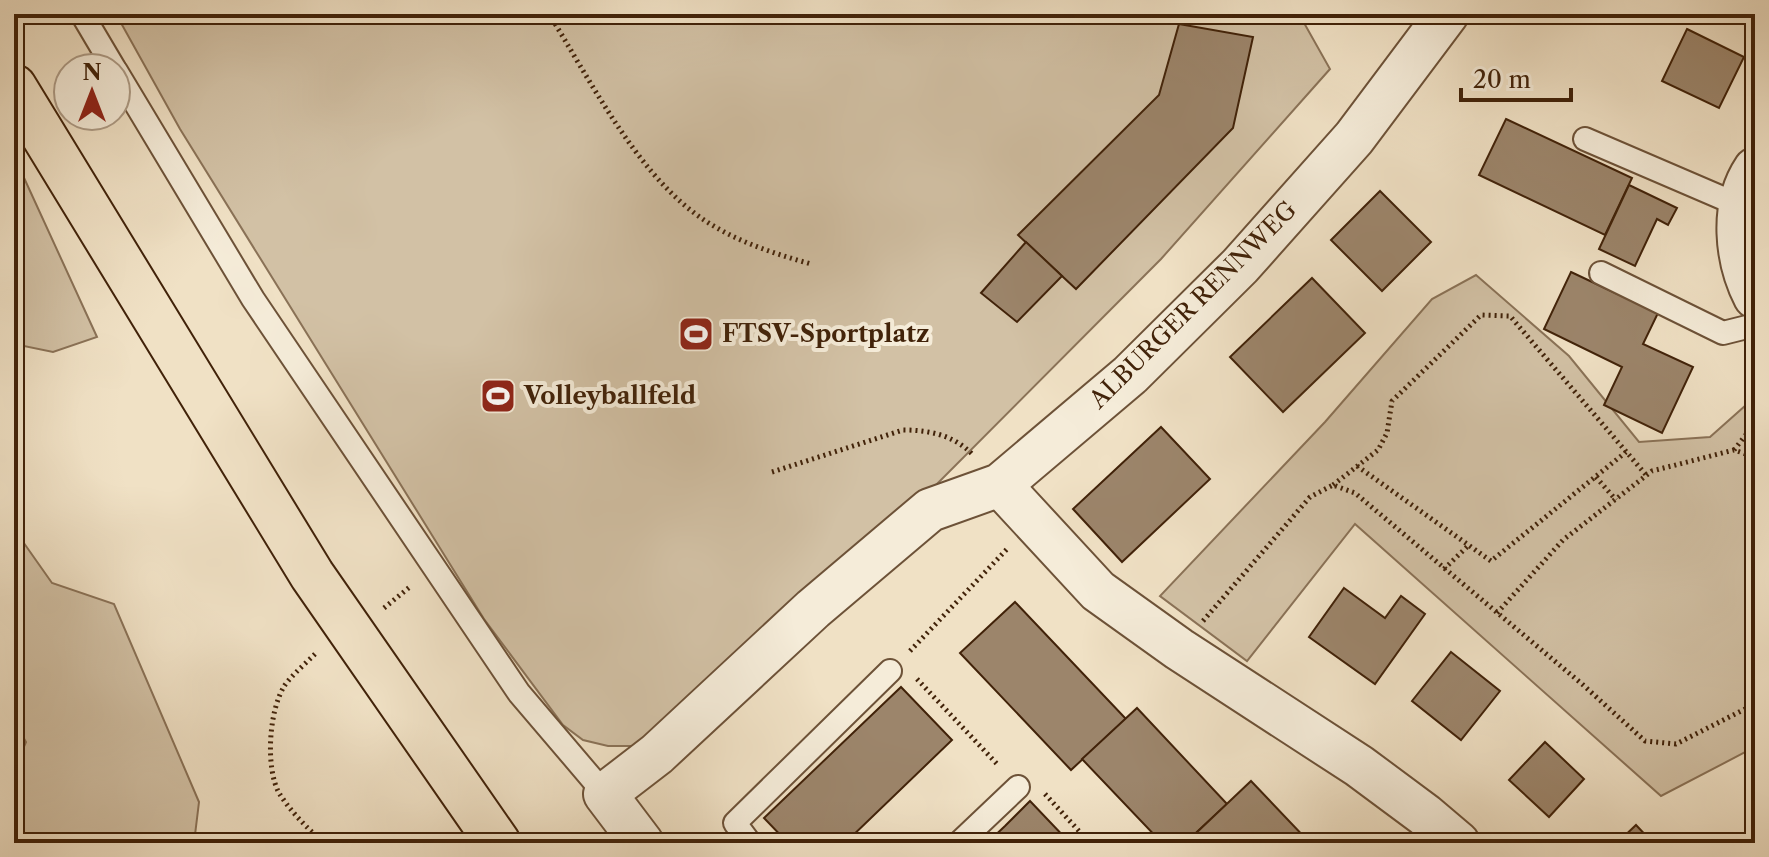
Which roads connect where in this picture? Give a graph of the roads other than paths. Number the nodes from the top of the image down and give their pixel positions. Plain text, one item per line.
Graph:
1 (82, 14) edge
2 (1447, 14) edge
3 (104, 52) edge
4 (14, 87) edge
5 (132, 98) edge
6 (1585, 139) dead end
7 (1748, 188) edge
8 (1601, 273) dead end
9 (1755, 297) edge
10 (1755, 325) edge
11 (1000, 485) junction
12 (895, 666) road end
13 (1018, 787) road end
14 (605, 794) junction
15 (498, 843) edge
16 (642, 843) edge
17 (750, 843) edge
18 (959, 843) edge
19 (1458, 843) edge

1 - 3 lane
2 - 11 street, ALBURGER RENNWEG
4 - 15 main road
5 - 14 lane
6 - 7 lane
7 - 9 street
8 - 10 lane
11 - 14 street, ALBURGER RENNWEG
11 - 19 street
12 - 17 lane
13 - 18 lane
14 - 16 street

